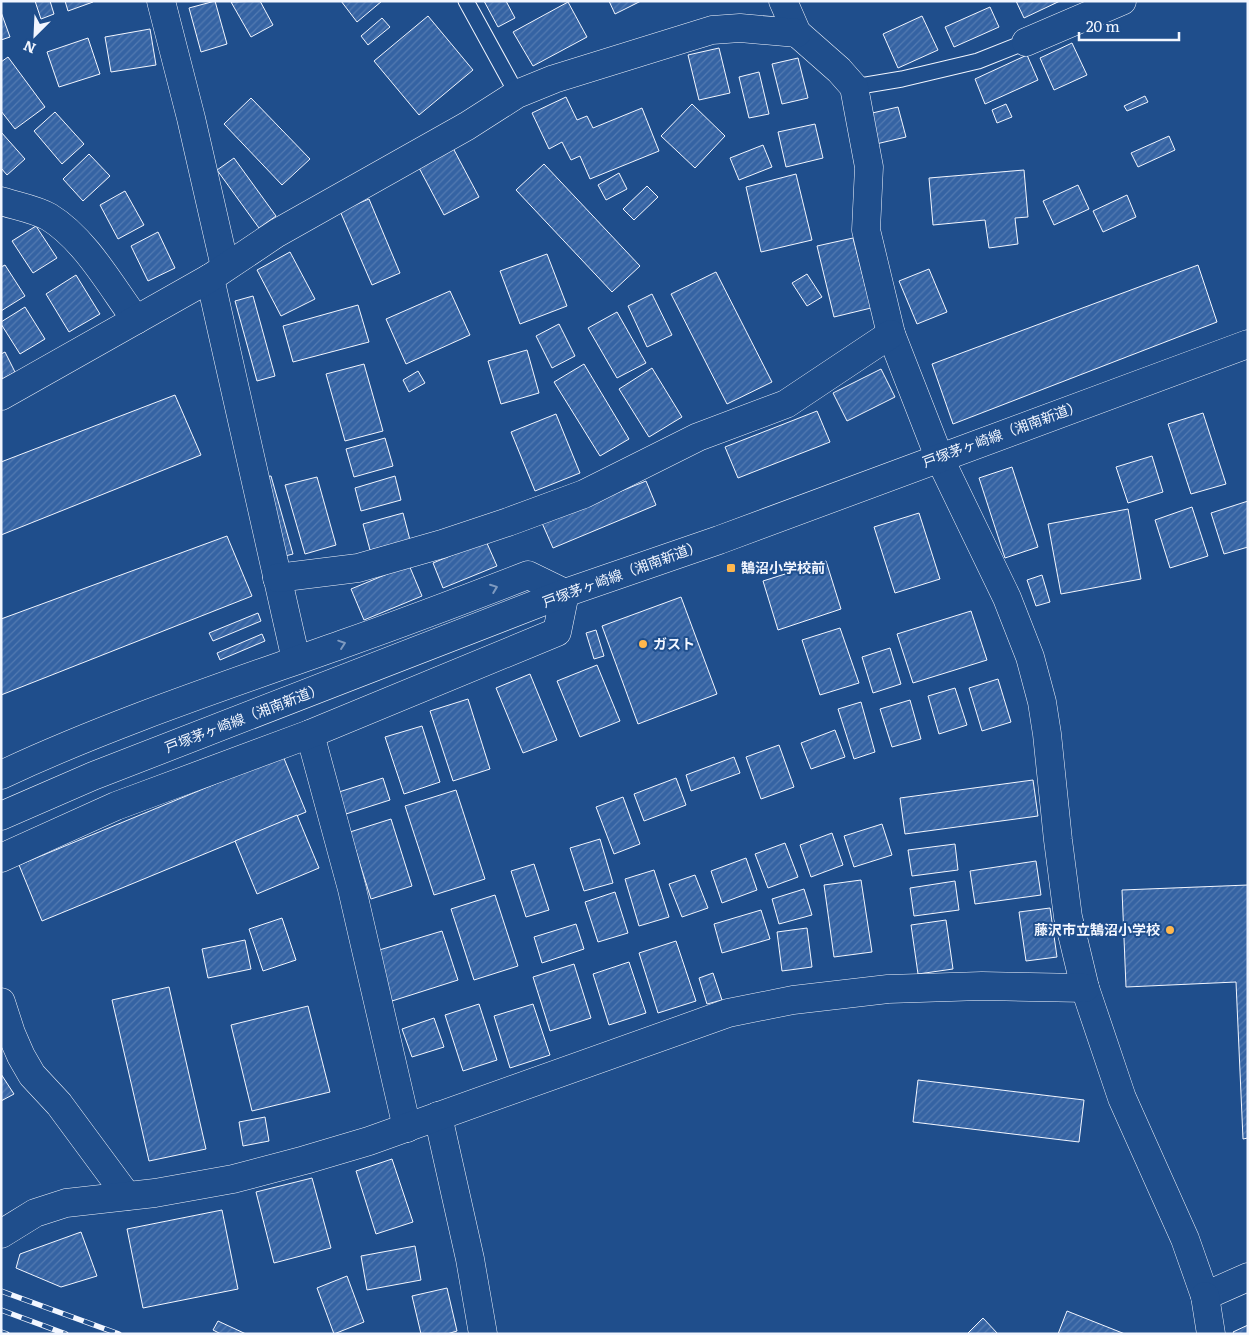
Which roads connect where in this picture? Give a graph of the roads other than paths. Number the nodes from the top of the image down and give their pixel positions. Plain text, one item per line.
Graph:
1 (161, 1) edge
2 (466, 1) edge
3 (783, 1) edge
4 (1122, 1) edge
5 (797, 32) junction
6 (1026, 42) joint
7 (854, 87) junction
8 (516, 94) junction
9 (1, 201) edge
10 (217, 273) junction
11 (136, 320) junction
12 (891, 334) junction
13 (1248, 344) edge
14 (1, 396) edge
15 (939, 457) junction
16 (277, 578) junction
17 (565, 594) junction
18 (296, 660) junction
19 (310, 734) junction
20 (1, 776) edge
21 (1, 816) edge
22 (1, 858) edge
23 (1085, 988) junction
24 (1, 1002) edge
25 (438, 1116) junction
26 (407, 1128) junction
27 (127, 1196) junction
28 (1, 1234) edge
29 (1248, 1277) edge
30 (1205, 1296) junction
31 (483, 1334) edge
32 (1211, 1334) edge

1 - 10 street
2 - 8 lane
3 - 5 street
4 - 6 street
5 - 7 street
5 - 8 street
6 - 7 lane
7 - 12 street
8 - 10 street
9 - 11 street
10 - 11 street
10 - 16 street
11 - 14 street
12 - 15 street
12 - 16 street
13 - 15 street, 戸塚茅ヶ崎線（湘南新道）
15 - 17 street, 戸塚茅ヶ崎線（湘南新道）
15 - 23 street
16 - 18 street
18 -> 17 street
17 - 19 street
17 - 21 street, 戸塚茅ヶ崎線（湘南新道）
18 - 20 street
19 - 22 street
19 - 26 street
23 - 25 street
23 - 30 street
24 - 27 street
25 - 26 street
25 - 31 street
26 - 27 street
27 - 28 street
29 - 30 street
30 - 32 street

